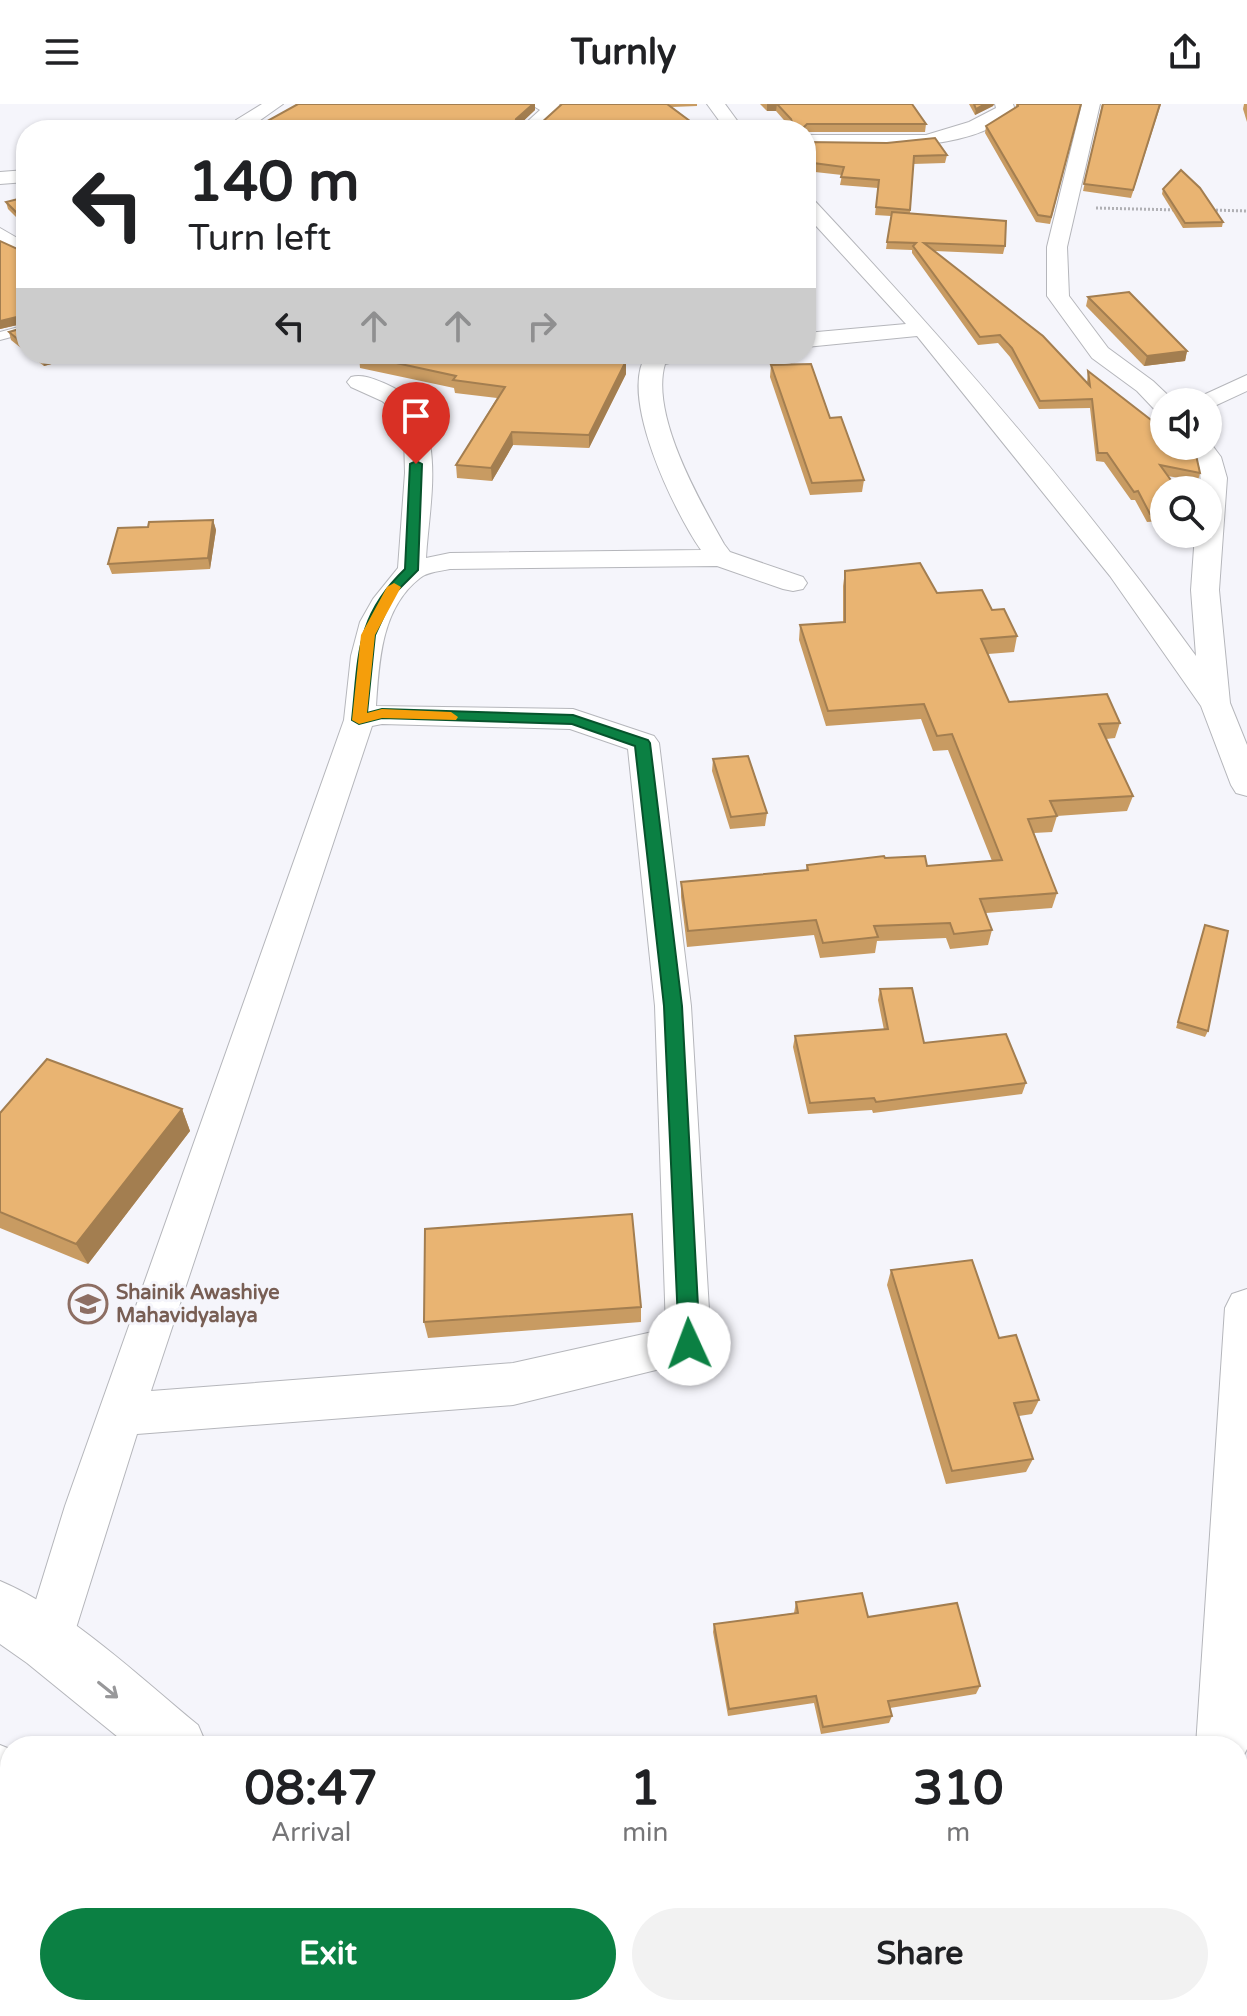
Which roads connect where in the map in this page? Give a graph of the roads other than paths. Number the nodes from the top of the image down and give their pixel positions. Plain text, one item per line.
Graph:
1 (274, 104) edge
2 (539, 104) edge
3 (1004, 104) edge
4 (1091, 104) edge
5 (248, 120) edge
6 (539, 120) edge
7 (816, 141) edge
8 (816, 217) edge
9 (923, 329) junction
10 (816, 339) edge
11 (654, 364) edge
12 (359, 382) dead end
13 (1247, 382) edge
14 (1150, 391) edge
15 (1222, 395) edge
16 (1207, 548) edge
17 (720, 558) junction
18 (412, 570) junction
19 (793, 583) dead end
20 (1216, 705) junction
21 (359, 720) junction
22 (1247, 785) edge
23 (1247, 1308) edge
24 (121, 1414) junction
25 (1240, 1543) edge
26 (0, 1610) edge
27 (48, 1642) junction
28 (165, 1736) edge
29 (1223, 1736) edge

1 - 5 street
2 - 6 street
3 - 7 street
4 - 14 street
8 - 9 street
9 - 10 street
9 - 20 street
11 - 17 street
12 - 18 street
13 - 15 street
16 - 20 street
17 - 18 street
17 - 19 street
18 - 21 street
20 - 22 street
21 - 24 street
21 - 24 street
23 - 25 street
24 - 27 street
25 - 29 street
26 - 27 main road
27 -> 28 main road

